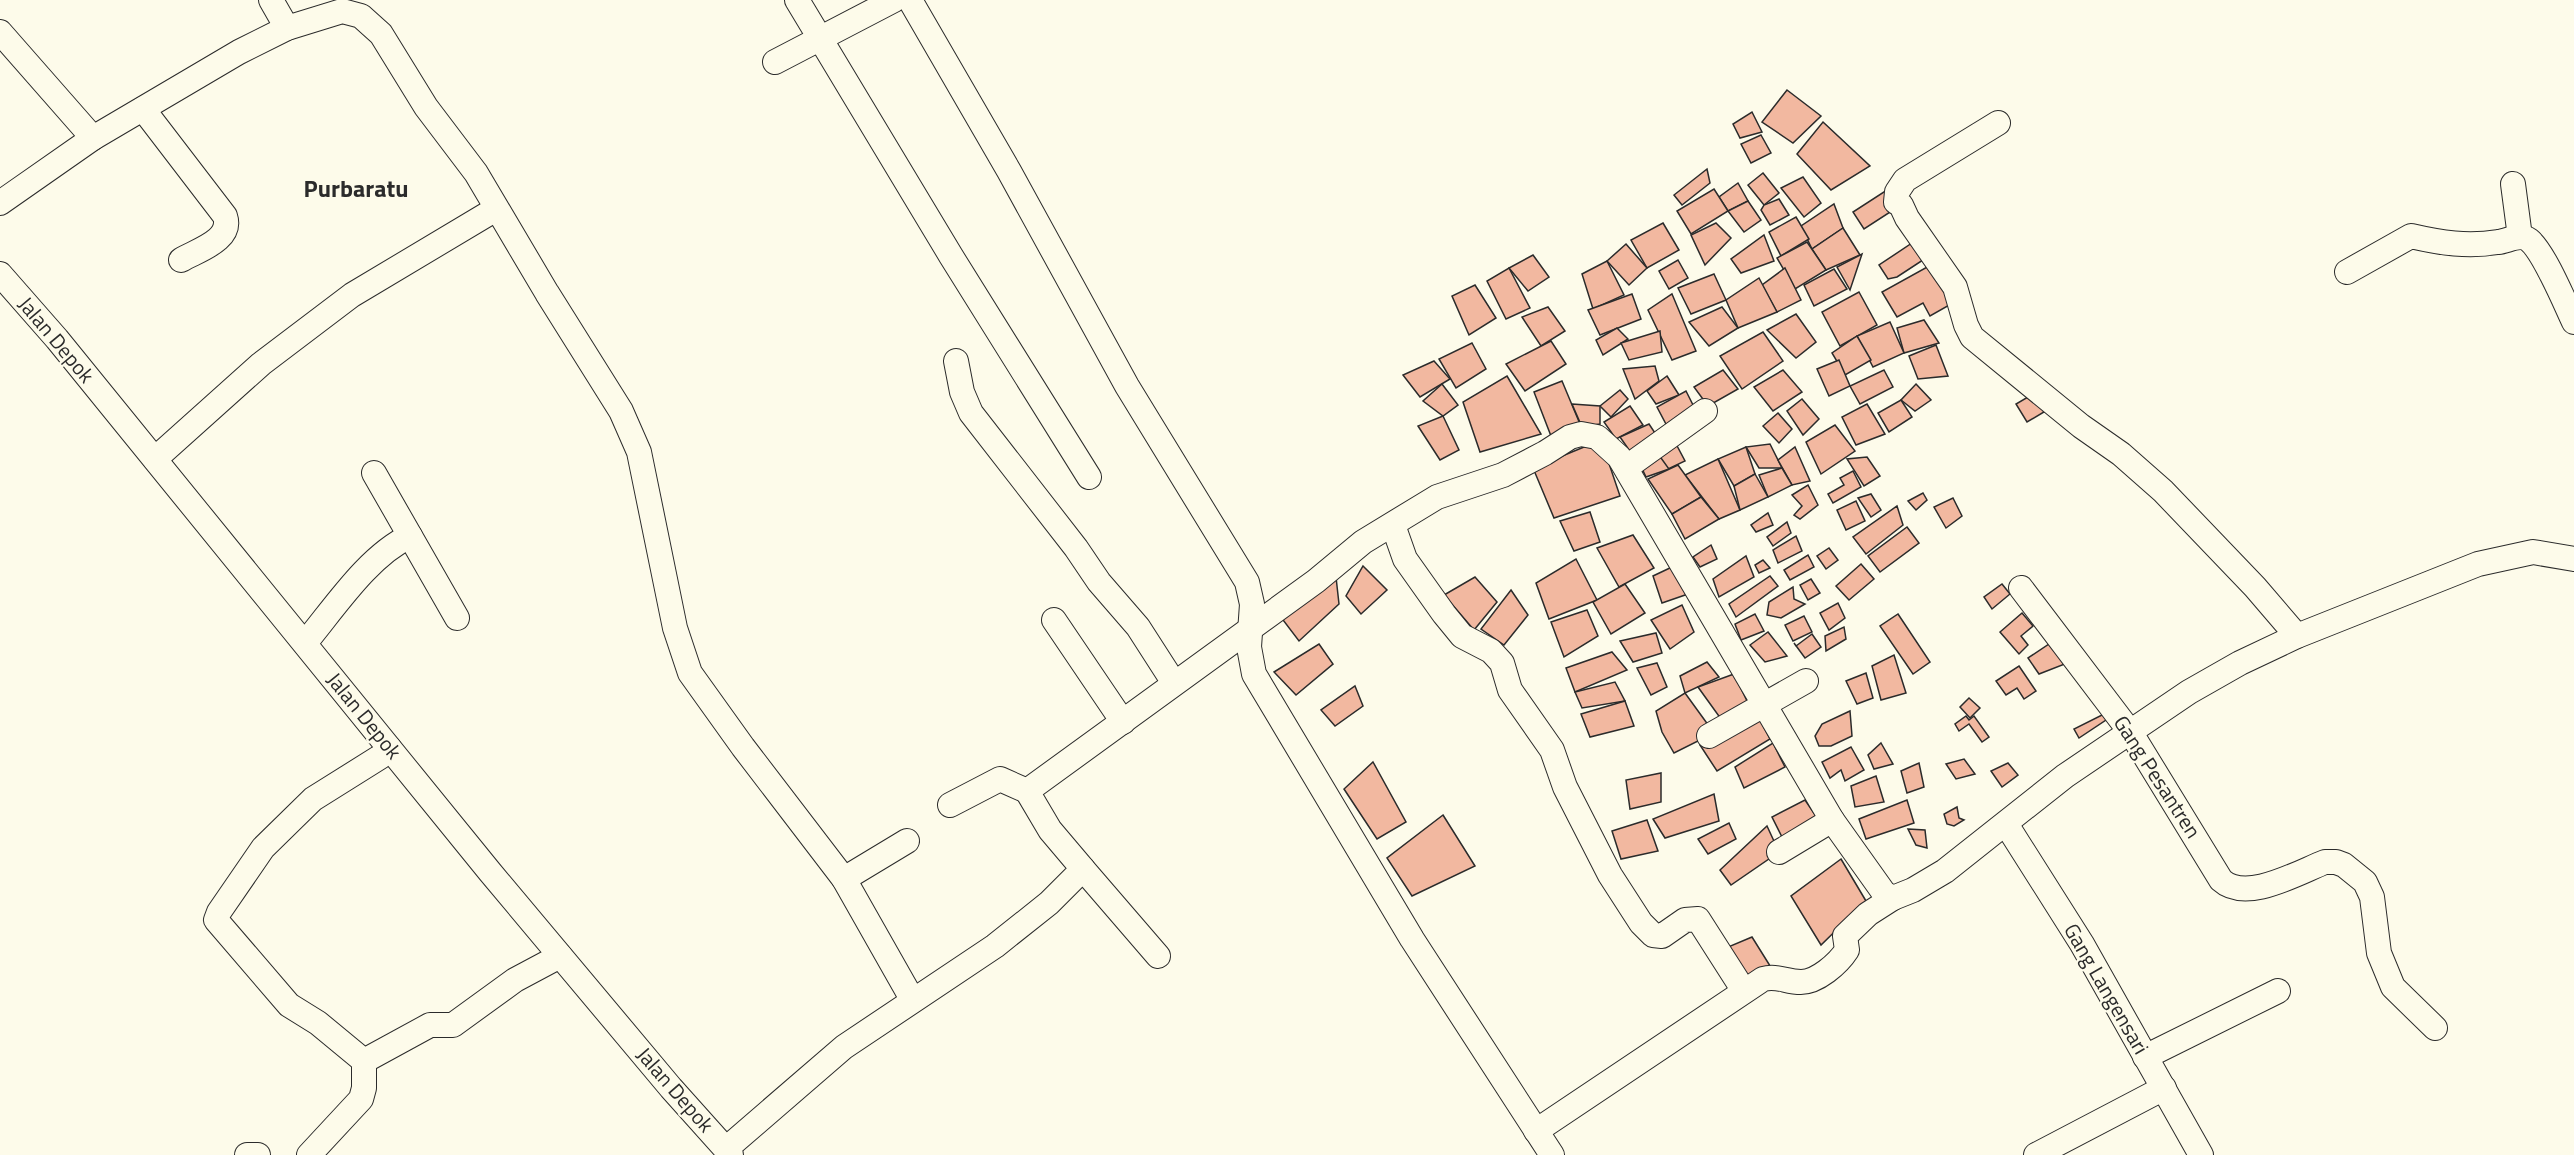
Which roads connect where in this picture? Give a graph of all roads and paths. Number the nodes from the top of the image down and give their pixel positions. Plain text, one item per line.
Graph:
1 (271, 0) edge
2 (797, 0) edge
3 (894, 0) edge
4 (910, 0) edge
5 (287, 28) junction
6 (0, 32) edge
7 (814, 42) junction
8 (775, 62) dead end
9 (143, 109) junction
10 (1998, 123) dead end
11 (93, 138) junction
12 (2513, 184) dead end
13 (0, 203) edge
14 (496, 209) junction
15 (2520, 237) junction
16 (181, 260) dead end
17 (2347, 272) dead end
18 (0, 274) edge
19 (2574, 322) edge
20 (956, 361) dead end
21 (1705, 411) dead end
22 (155, 459) junction
23 (1626, 467) junction
24 (374, 473) dead end
25 (1089, 477) dead end
26 (1393, 525) junction
27 (410, 536) junction
28 (2574, 558) edge
29 (2021, 588) dead end
30 (457, 618) dead end
31 (1054, 620) dead end
32 (1252, 626) junction
33 (2297, 636) junction
34 (305, 643) junction
35 (1806, 681) dead end
36 (1174, 683) junction
37 (1763, 705) junction
38 (1123, 722) junction
39 (2131, 733) junction
40 (1709, 736) dead end
41 (389, 748) junction
42 (1027, 791) junction
43 (950, 805) dead end
44 (1832, 820) junction
45 (2006, 825) junction
46 (907, 841) dead end
47 (1779, 852) dead end
48 (1083, 869) junction
49 (844, 879) junction
50 (1893, 898) junction
51 (560, 956) junction
52 (1158, 956) dead end
53 (1744, 991) junction
54 (2278, 991) dead end
55 (912, 999) junction
56 (2435, 1028) dead end
57 (2145, 1057) junction
58 (364, 1061) junction
59 (2164, 1088) junction
60 (1536, 1131) junction
61 (729, 1152) edge
62 (247, 1155) edge
63 (258, 1155) edge
64 (309, 1155) edge
65 (1552, 1155) edge
66 (2036, 1155) edge
67 (2201, 1155) edge

1 - 5 street
2 - 7 street
3 - 7 street
4 - 32 street
5 - 9 street
5 - 14 street
6 - 11 street
7 - 8 street
7 - 25 street
9 - 11 street
9 - 16 street
10 - 33 street
11 - 13 street
12 - 15 street
14 - 22 street
14 - 49 street
15 - 17 street
15 - 19 street
18 - 22 street, Jalan Depok
20 - 36 street
21 - 23 street
22 - 34 street, Jalan Depok
23 - 26 street
23 - 37 street
24 - 27 street
26 - 32 street
26 - 53 street
27 - 30 street
27 - 34 street
28 - 33 street
29 - 39 street, Gang Pesantren
31 - 38 street
32 - 36 street
32 - 60 street
33 - 39 street
34 - 41 street, Jalan Depok
35 - 37 street
36 - 38 street
37 - 40 street
37 - 44 street
38 - 42 street
39 - 45 street
39 - 56 street, Gang Pesantren
41 - 51 street, Jalan Depok
41 - 58 street
42 - 43 street
42 - 48 street
44 - 47 street
44 - 50 street
45 - 50 street
45 - 57 street, Gang Langensari
46 - 49 street
48 - 52 street
48 - 55 street
49 - 55 street
50 - 53 street
51 - 58 street
51 - 61 street, Jalan Depok
53 - 60 street
54 - 57 street
55 - 61 street
57 - 59 street, Gang Langensari
58 - 64 street
59 - 66 street
59 - 67 street, Gang Langensari
60 - 65 street
62 - 63 street

